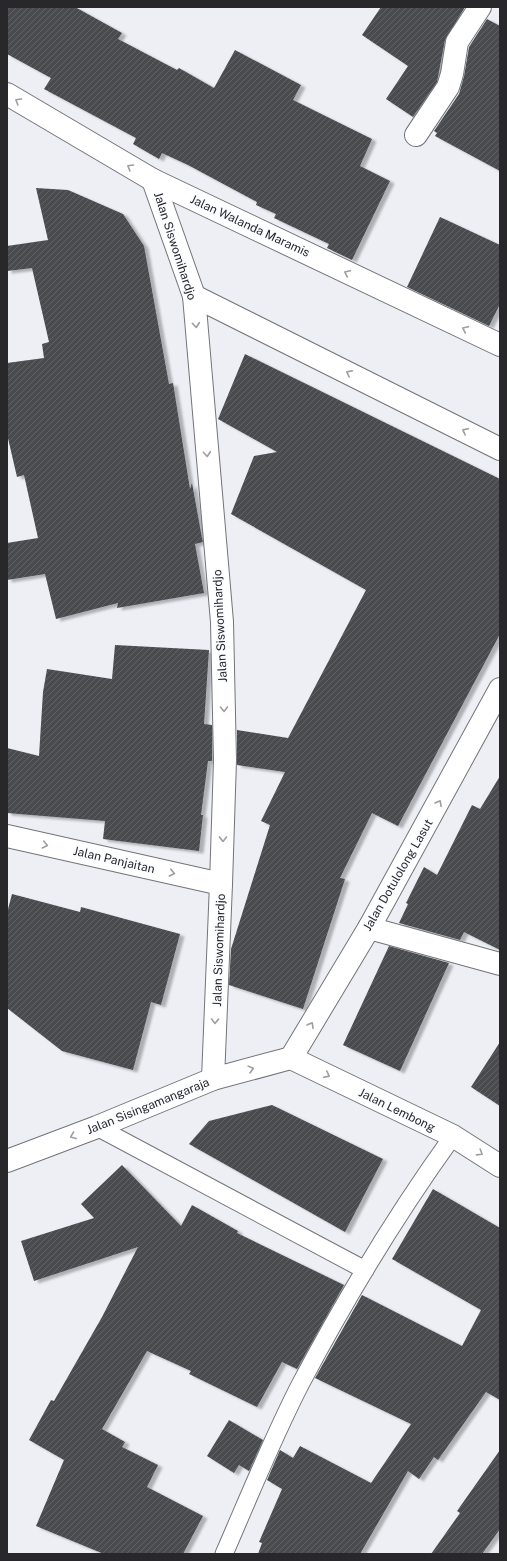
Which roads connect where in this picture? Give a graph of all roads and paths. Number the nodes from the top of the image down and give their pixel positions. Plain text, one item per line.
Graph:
1 (480, 7) edge
2 (7, 94) edge
3 (416, 135) dead end
4 (153, 180) junction
5 (194, 296) junction
6 (500, 346) edge
7 (500, 449) edge
8 (500, 689) edge
9 (7, 836) edge
10 (221, 884) junction
11 (369, 928) junction
12 (500, 964) edge
13 (291, 1058) junction
14 (213, 1079) junction
15 (97, 1127) junction
16 (453, 1136) junction
17 (7, 1161) edge
18 (500, 1166) edge
19 (365, 1270) junction
20 (224, 1554) edge

1 - 3 main road
4 -> 2 main road, Jalan Walanda Maramis
4 - 5 main road, Jalan Siswomihardjo
6 -> 4 main road, Jalan Walanda Maramis
7 -> 5 main road
5 -> 10 main road, Jalan Siswomihardjo
11 -> 8 main road, Jalan Dotulolong Lasut
9 -> 10 main road, Jalan Panjaitan
10 -> 14 main road, Jalan Siswomihardjo
11 - 12 main road
13 -> 11 main road, Jalan Dotulolong Lasut
14 -> 13 main road, Jalan Sisingamangaraja
13 -> 16 main road, Jalan Lembong
14 - 15 main road, Jalan Sisingamangaraja
15 -> 17 main road, Jalan Sisingamangaraja
15 - 19 lane
16 -> 18 main road, Jalan Lembong
16 - 19 lane
19 - 20 lane

